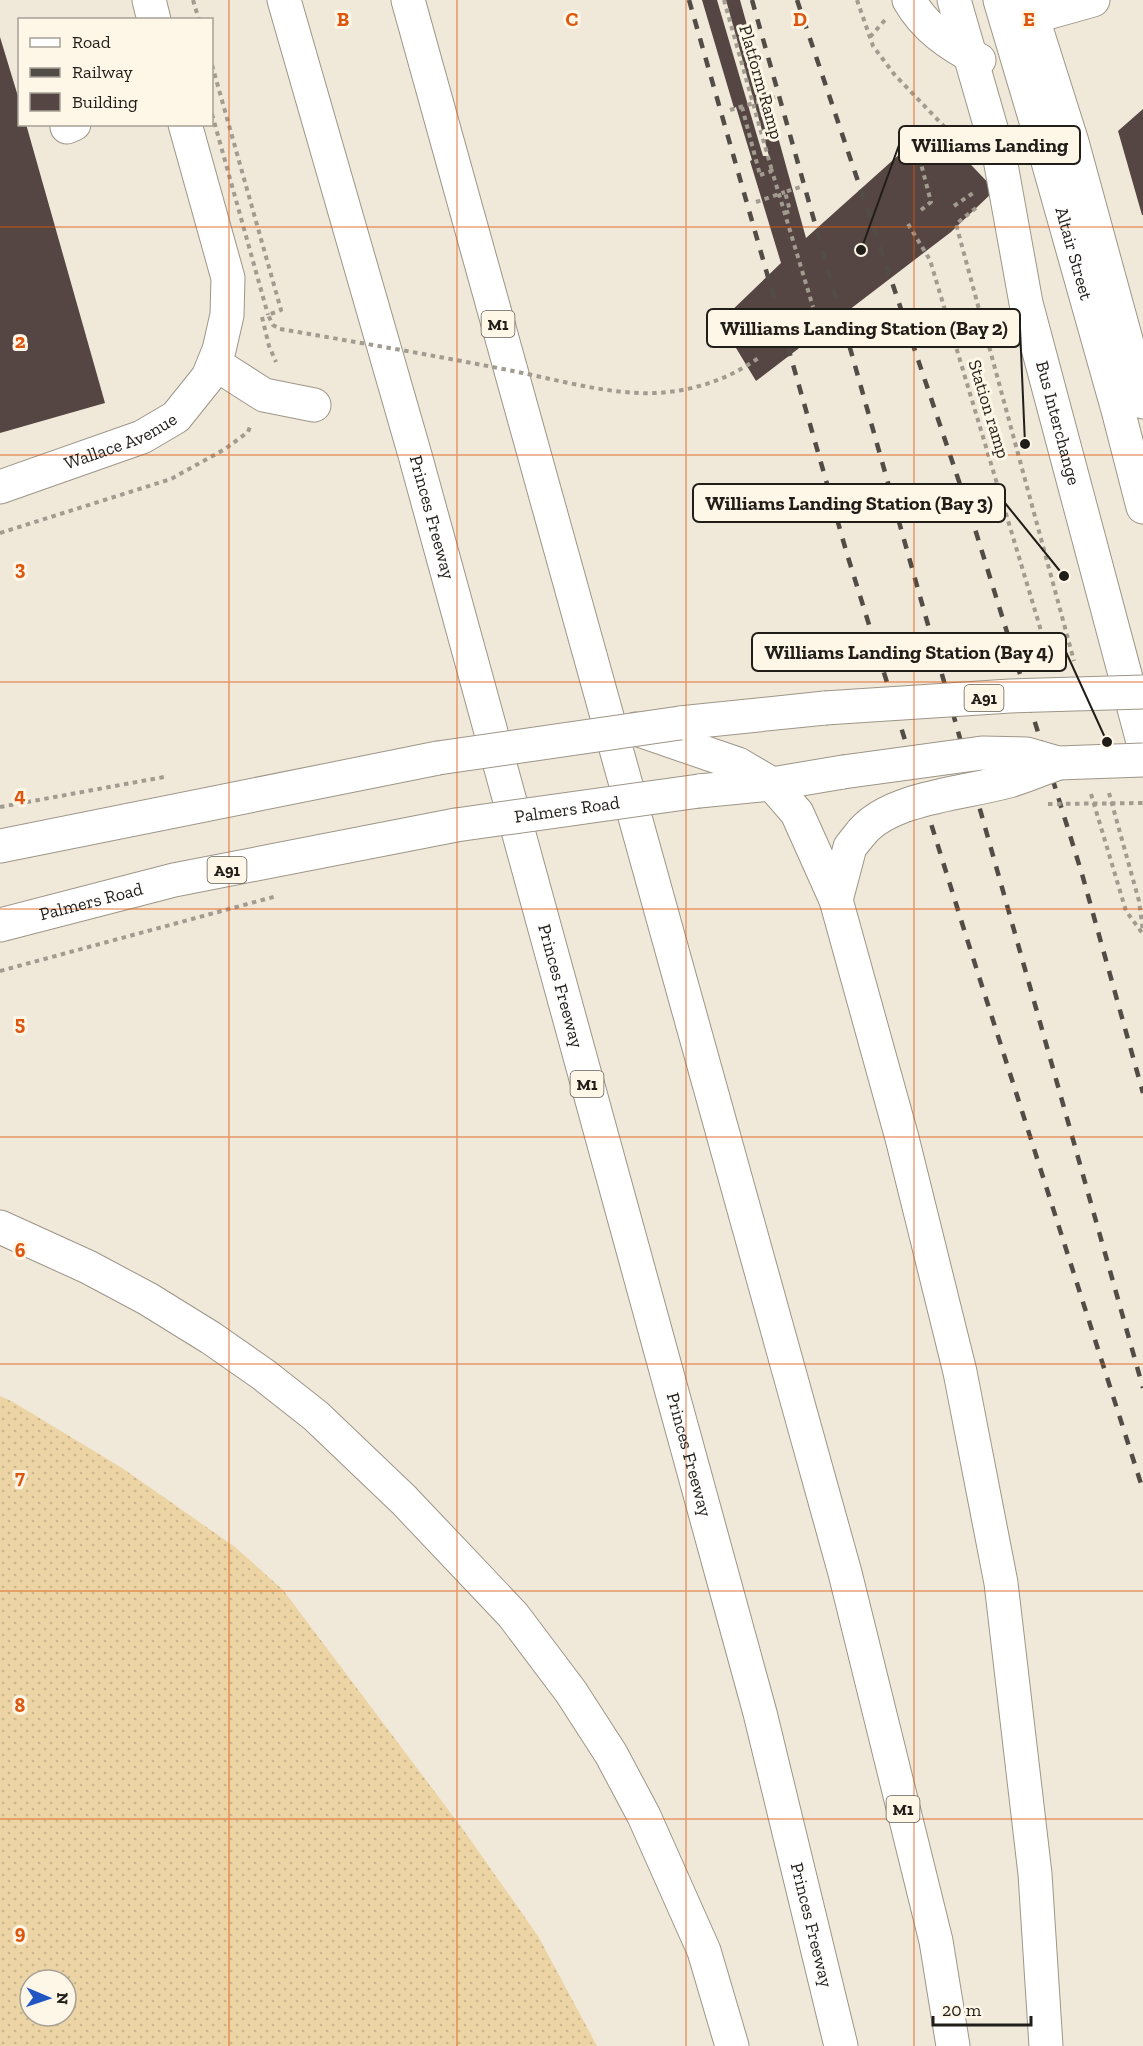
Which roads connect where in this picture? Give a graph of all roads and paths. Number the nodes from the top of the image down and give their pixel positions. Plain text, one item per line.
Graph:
1 (149, 0) edge
2 (194, 0) edge
3 (284, 0) edge
4 (408, 0) edge
5 (724, 0) edge
6 (856, 0) edge
7 (909, 0) edge
8 (954, 0) edge
9 (1093, 0) edge
10 (1017, 10) edge
11 (154, 18) edge
12 (198, 18) edge
13 (970, 55) junction
14 (213, 69) edge
15 (1025, 84) junction
16 (775, 97) dead end
17 (742, 107) junction
18 (730, 110) dead end
19 (213, 118) edge
20 (186, 126) edge
21 (948, 132) junction
22 (966, 150) dead end
23 (772, 171) junction
24 (800, 187) dead end
25 (982, 188) dead end
26 (785, 192) junction
27 (756, 202) dead end
28 (984, 204) dead end
29 (954, 206) dead end
30 (921, 210) dead end
31 (785, 213) junction
32 (908, 224) dead end
33 (813, 307) dead end
34 (267, 315) junction
35 (761, 356) dead end
36 (214, 363) junction
37 (1143, 402) edge
38 (314, 405) dead end
39 (0, 487) edge
40 (1143, 506) edge
41 (1077, 672) dead end
42 (1054, 674) dead end
43 (1143, 692) edge
44 (636, 729) junction
45 (1143, 742) edge
46 (1143, 760) edge
47 (1058, 764) junction
48 (772, 784) junction
49 (1108, 786) dead end
50 (1088, 787) dead end
51 (0, 846) edge
52 (282, 895) dead end
53 (836, 900) junction
54 (0, 925) edge
55 (1143, 932) edge
56 (0, 971) edge
57 (0, 1227) edge
58 (732, 2046) edge
59 (841, 2046) edge
60 (953, 2046) edge
61 (1046, 2046) edge

1 - 11 main road
2 - 12 path
3 - 59 main road, Princes Freeway / M1
4 - 60 main road, M1
5 - 23 path, Platform Ramp, bridge
6 - 21 path
7 - 13 main road
8 - 13 main road, Bus Interchange
9 - 10 main road
10 - 15 main road, Altair Street
10 - 37 main road, Altair Street
13 - 15 main road
13 - 45 main road, Bus Interchange
14 - 34 path
15 - 40 main road, Altair Street
16 - 17 path
17 - 18 path
17 - 23 path, bridge
19 - 34 path, bridge
20 - 36 main road, Wallace Avenue
21 - 22 path
21 - 30 path
23 - 31 path, Platform Ramp, bridge
24 - 26 path
25 - 29 path
26 - 27 path
26 - 31 path, bridge
28 - 41 path
31 - 33 path, Platform Ramp, bridge
32 - 42 path, Station ramp
34 - 35 path, bridge
36 - 38 main road
36 - 39 main road, Wallace Avenue
43 - 44 main road, A91, bridge
44 - 48 main road
44 - 51 main road, A91, bridge
46 - 47 main road, Palmers Road / A91, bridge
47 - 48 main road, Palmers Road / A91, bridge
47 - 53 main road, bridge
48 - 53 main road
48 - 54 main road, Palmers Road / A91, bridge
49 - 55 path
50 - 55 path
52 - 56 path
53 - 61 main road
57 - 58 main road

